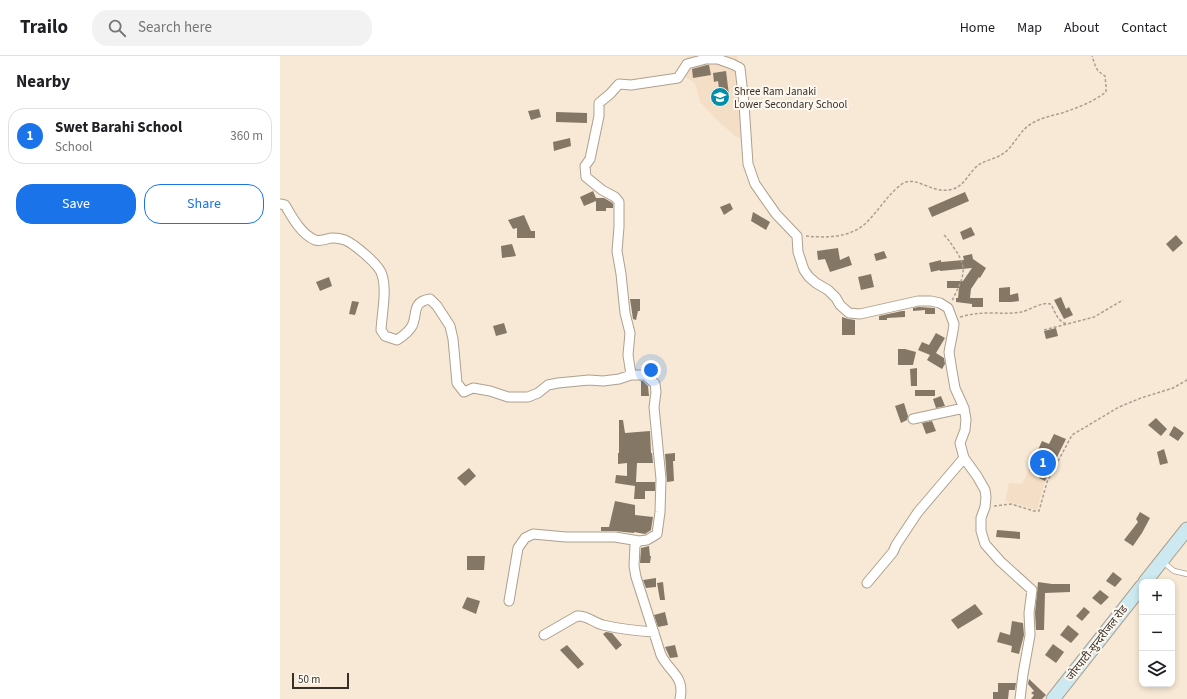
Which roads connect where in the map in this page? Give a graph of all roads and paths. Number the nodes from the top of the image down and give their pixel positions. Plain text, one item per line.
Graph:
1 (1092, 56) edge
2 (280, 204) edge
3 (944, 235) dead end
4 (797, 236) junction
5 (1123, 300) dead end
6 (948, 308) junction
7 (952, 320) junction
8 (1067, 324) junction
9 (1044, 330) dead end
10 (631, 375) junction
11 (1187, 380) edge
12 (964, 408) junction
13 (913, 419) dead end
14 (964, 458) junction
15 (985, 508) junction
16 (1187, 530) edge
17 (639, 541) junction
18 (1162, 561) junction
19 (1187, 574) edge
20 (1148, 579) edge
21 (867, 583) dead end
22 (1139, 590) edge
23 (509, 601) dead end
24 (654, 632) junction
25 (544, 635) dead end
26 (680, 699) edge
27 (1020, 699) edge
28 (1053, 699) edge

1 - 4 path
2 - 10 street
3 - 6 path
4 - 6 street
4 - 10 street
5 - 8 path
6 - 7 street
7 - 8 path
7 - 12 street
8 - 9 path
10 - 17 street
11 - 15 path
12 - 13 street
12 - 14 street
14 - 15 street
14 - 21 street
15 - 27 street
16 - 18 main road
17 - 23 street
17 - 24 street
18 - 19 lane
18 - 20 main road
22 - 28 main road, जोरपाटी-सुन्दरीजल रोड
24 - 25 street
24 - 26 street

